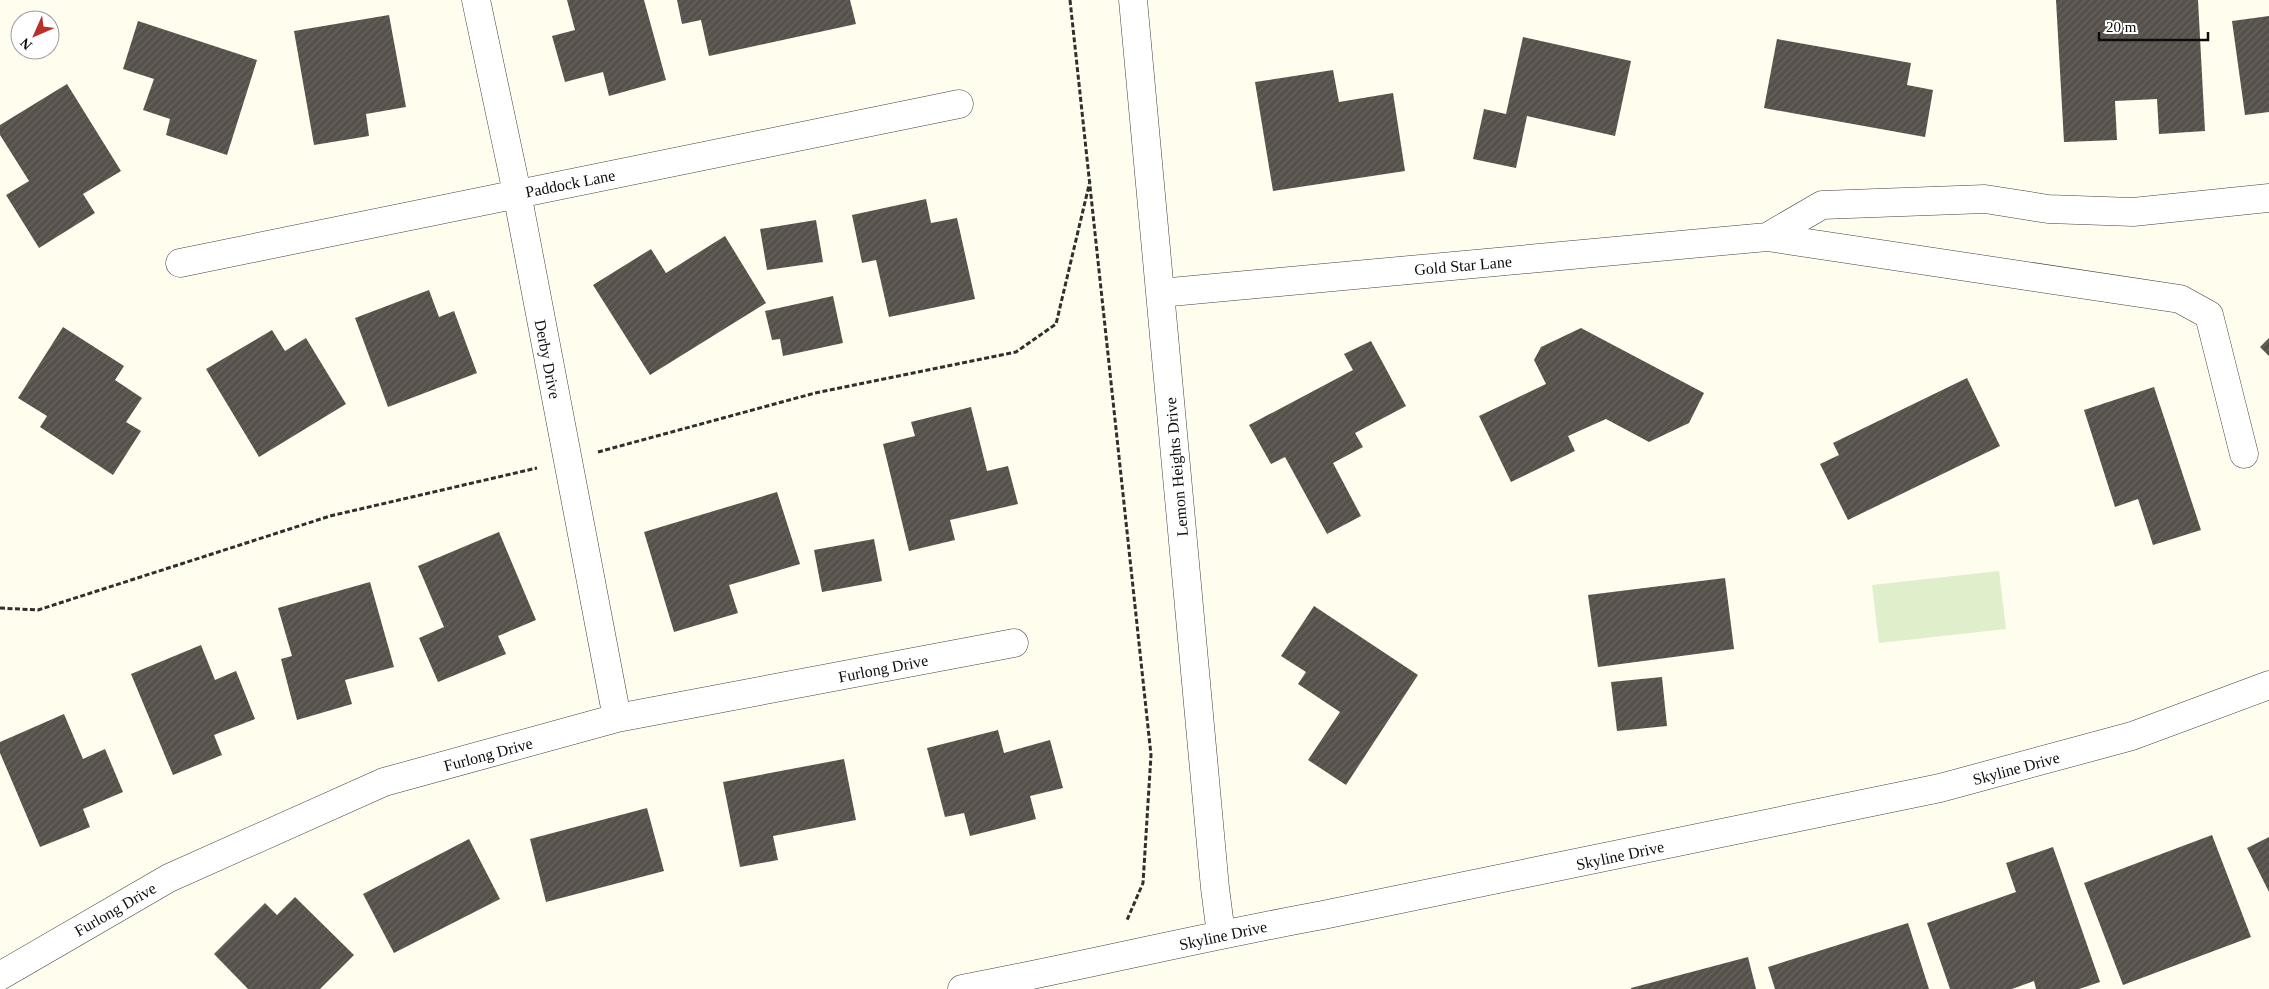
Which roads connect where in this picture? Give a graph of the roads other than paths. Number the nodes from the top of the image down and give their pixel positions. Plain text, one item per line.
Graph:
1 (476, 0) edge
2 (1133, 0) edge
3 (960, 104) dead end
4 (517, 193) junction
5 (2269, 198) edge
6 (1767, 237) junction
7 (180, 262) dead end
8 (1160, 293) junction
9 (2244, 454) dead end
10 (1014, 644) dead end
11 (2269, 685) edge
12 (617, 718) junction
13 (1221, 934) junction
14 (0, 976) edge
15 (962, 989) edge

1 - 4 street, Derby Drive
2 - 8 street, Lemon Heights Drive
3 - 4 street, Paddock Lane
4 - 7 street, Paddock Lane
4 - 12 street, Derby Drive
5 - 6 street
6 - 8 street, Gold Star Lane
6 - 9 street
8 - 13 street, Lemon Heights Drive
10 - 12 street, Furlong Drive
11 - 13 street, Skyline Drive
12 - 14 street, Furlong Drive
13 - 15 street, Skyline Drive

